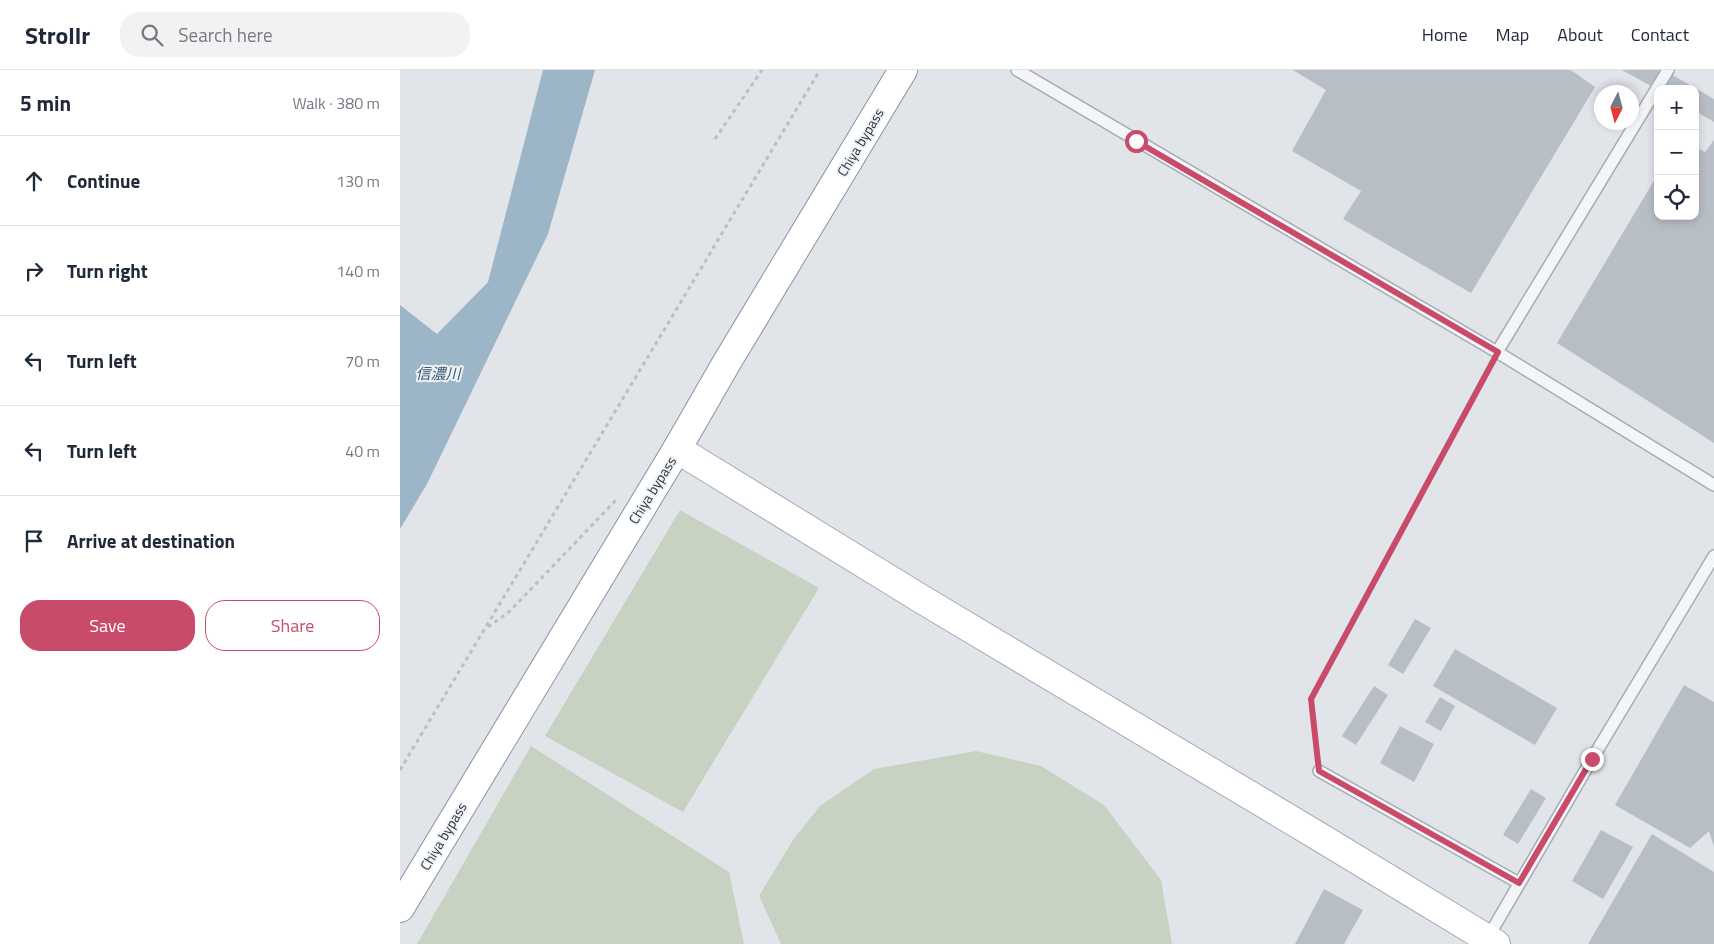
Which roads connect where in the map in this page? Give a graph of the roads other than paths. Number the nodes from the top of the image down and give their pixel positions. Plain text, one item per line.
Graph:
1 (904, 70) edge
2 (1017, 70) edge
3 (1668, 70) edge
4 (1498, 352) junction
5 (677, 449) junction
6 (1714, 485) edge
7 (1714, 556) edge
8 (1319, 771) road end
9 (1519, 883) junction
10 (400, 908) edge
11 (1491, 941) edge

1 - 5 main road, Chiya bypass
2 - 4 lane
3 - 4 lane
4 - 6 lane
5 - 10 main road, Chiya bypass
5 - 11 main road
7 - 9 lane
8 - 9 lane
9 - 11 lane

